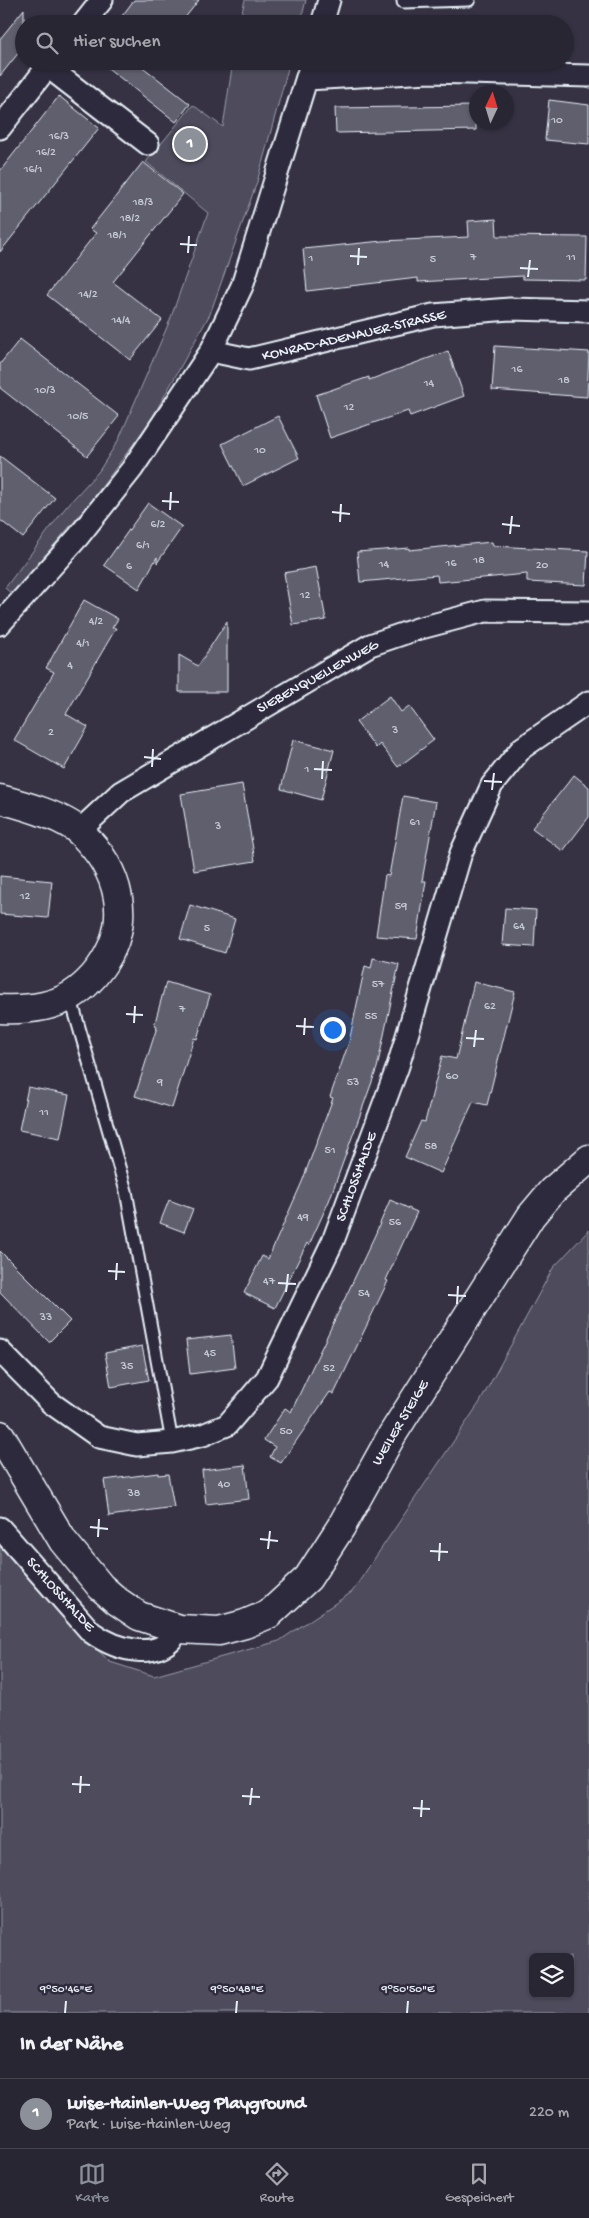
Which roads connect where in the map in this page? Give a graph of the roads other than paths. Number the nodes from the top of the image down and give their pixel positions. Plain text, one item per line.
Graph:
1 (102, 0) edge
2 (329, 0) edge
3 (403, 0) edge
4 (469, 0) edge
5 (90, 15) edge
6 (325, 15) edge
7 (45, 70) edge
8 (57, 70) edge
9 (310, 70) edge
10 (589, 76) edge
11 (0, 128) edge
12 (148, 144) dead end
13 (589, 312) edge
14 (211, 351) junction
15 (589, 612) edge
16 (0, 624) edge
17 (589, 702) edge
18 (0, 799) edge
19 (79, 830) junction
20 (70, 996) junction
21 (0, 1009) edge
22 (589, 1159) edge
23 (0, 1351) edge
24 (0, 1435) edge
25 (172, 1442) junction
26 (0, 1528) edge
27 (180, 1629) junction

1 - 5 street
2 - 6 street
3 - 4 lane
7 - 11 street
8 - 12 street
9 - 10 street
9 - 14 street
13 - 14 street, KONRAD-ADENAUER-STRASSE
14 - 16 street
15 - 19 street, SIEBENQUELLENWEG
17 - 25 street, SCHLOSSHALDE
18 - 19 street
19 - 20 street
20 - 21 street
20 - 25 lane
22 - 27 street, WEILER STEIGE
23 - 25 street, SCHLOSSHALDE
24 - 27 street, WEILER STEIGE
26 - 27 street, SCHLOSSHALDE

